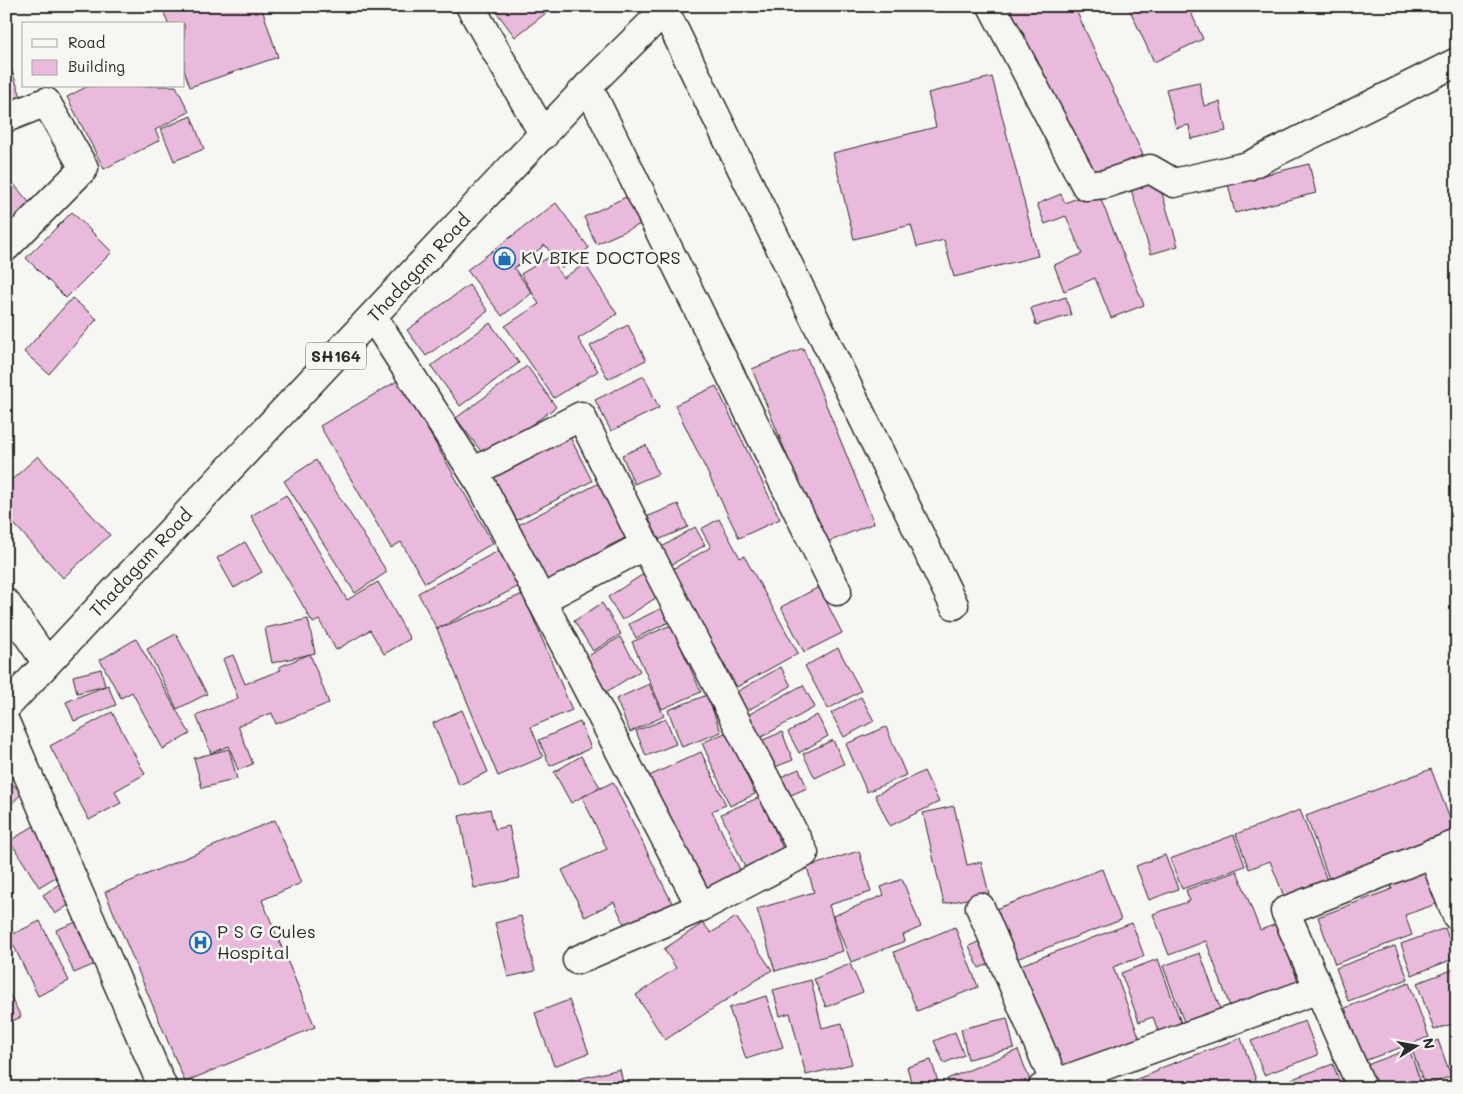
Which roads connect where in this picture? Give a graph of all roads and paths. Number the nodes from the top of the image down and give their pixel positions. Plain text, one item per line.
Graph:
1 (470, 6) edge
2 (992, 6) edge
3 (667, 8) edge
4 (1457, 62) edge
5 (588, 86) junction
6 (6, 118) edge
7 (544, 135) junction
8 (6, 247) edge
9 (373, 317) junction
10 (473, 472) junction
11 (645, 545) junction
12 (837, 591) dead end
13 (541, 600) junction
14 (6, 603) edge
15 (954, 605) dead end
16 (47, 664) junction
17 (6, 707) edge
18 (6, 724) edge
19 (1444, 848) edge
20 (701, 907) junction
21 (980, 907) dead end
22 (1457, 916) edge
23 (577, 960) dead end
24 (1319, 989) junction
25 (1051, 1086) edge
26 (163, 1088) edge
27 (1362, 1088) edge

1 - 7 street
2 - 4 street
3 - 5 street, Thadagam Road / SH164
3 - 15 street
5 - 7 street, Thadagam Road / SH164
5 - 12 street
6 - 8 street
7 - 9 street, Thadagam Road / SH164
9 - 10 street
9 - 16 street, Thadagam Road / SH164
10 - 11 street
10 - 13 street
11 - 13 street
11 - 20 street
13 - 20 street
14 - 16 street
16 - 17 street, Thadagam Road / SH164
18 - 26 street
19 - 22 street
19 - 24 street
20 - 23 street
21 - 25 street
24 - 25 street
24 - 27 street

